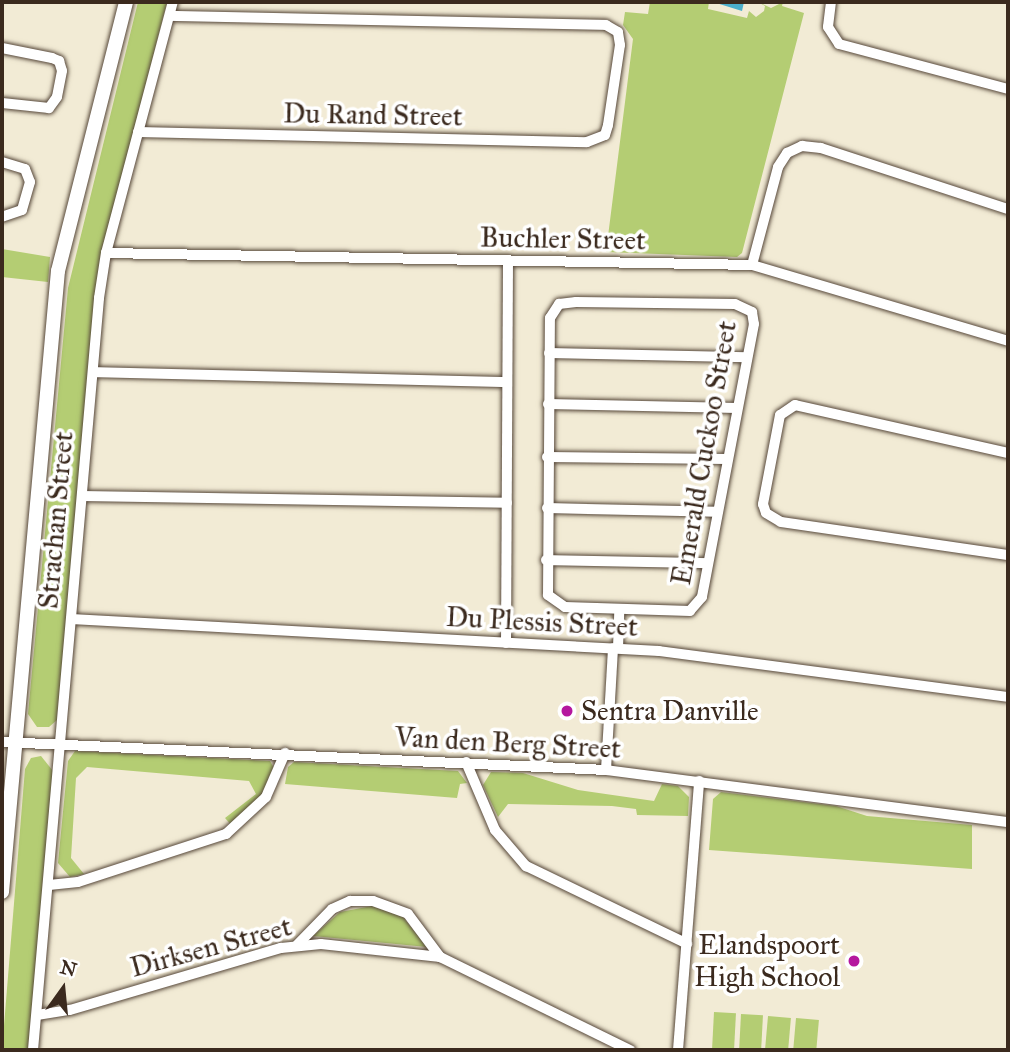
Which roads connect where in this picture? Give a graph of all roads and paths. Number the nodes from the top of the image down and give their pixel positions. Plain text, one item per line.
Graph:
1 (126, 2) edge
2 (173, 2) edge
3 (831, 2) edge
4 (170, 16) junction
5 (2, 48) edge
6 (1008, 89) edge
7 (2, 103) edge
8 (138, 132) junction
9 (2, 162) edge
10 (1008, 209) edge
11 (2, 217) edge
12 (106, 253) junction
13 (508, 262) junction
14 (752, 265) junction
15 (1008, 341) edge
16 (549, 353) junction
17 (747, 357) junction
18 (94, 372) junction
19 (507, 382) junction
20 (548, 404) junction
21 (737, 408) junction
22 (1008, 453) edge
23 (547, 457) junction
24 (727, 459) junction
25 (82, 496) junction
26 (507, 503) junction
27 (547, 508) junction
28 (717, 512) junction
29 (1008, 555) edge
30 (546, 561) junction
31 (708, 563) junction
32 (619, 611) junction
33 (71, 619) junction
34 (506, 643) junction
35 (616, 648) junction
36 (1008, 697) edge
37 (8, 742) edge
38 (59, 744) junction
39 (285, 754) junction
40 (466, 762) junction
41 (606, 769) junction
42 (699, 781) junction
43 (1008, 822) edge
44 (49, 885) junction
45 (2, 892) edge
46 (297, 944) junction
47 (687, 944) junction
48 (440, 957) junction
49 (37, 1015) junction
50 (33, 1050) edge
51 (630, 1050) edge
52 (678, 1050) edge

1 - 37 street, Strachan Street
2 - 4 street, Strachan Street
3 - 6 street
4 - 8 street, Strachan Street
4 - 8 street, Du Rand Street
5 - 7 street
8 - 12 street, Strachan Street
9 - 11 street
10 - 14 street
12 - 13 street, Buchler Street
12 - 18 street, Strachan Street
13 - 14 street, Buchler Street
13 - 19 street
14 - 15 street, Buchler Street
16 - 17 street
16 - 17 street, Emerald Cuckoo Street
16 - 20 street, Emerald Cuckoo Street
17 - 21 street, Emerald Cuckoo Street
18 - 19 street
18 - 25 street, Strachan Street
19 - 26 street
20 - 21 street
20 - 23 street, Emerald Cuckoo Street
21 - 24 street, Emerald Cuckoo Street
22 - 29 street
23 - 24 street
23 - 27 street, Emerald Cuckoo Street
24 - 28 street, Emerald Cuckoo Street
25 - 26 street
25 - 33 street, Strachan Street
26 - 34 street
27 - 28 street
27 - 30 street, Emerald Cuckoo Street
28 - 31 street, Emerald Cuckoo Street
30 - 31 street
30 - 32 street, Emerald Cuckoo Street
31 - 32 street, Emerald Cuckoo Street
32 - 35 street
33 - 34 street, Du Plessis Street
33 - 38 street, Strachan Street
34 - 35 street, Du Plessis Street
35 - 36 street, Du Plessis Street
35 - 41 street
37 - 38 street, Van den Berg Street
37 - 45 street, Strachan Street
38 - 39 street, Van den Berg Street
38 - 44 street, Strachan Street
39 - 40 street, Van den Berg Street
39 - 44 street
40 - 41 street, Van den Berg Street
40 - 47 street
41 - 42 street, Van den Berg Street
42 - 43 street, Van den Berg Street
42 - 47 street
44 - 49 street, Strachan Street
46 - 48 street, Dirksen Street
46 - 48 street
46 - 49 street, Dirksen Street
47 - 52 street
48 - 51 street, Dirksen Street
49 - 50 street, Strachan Street

